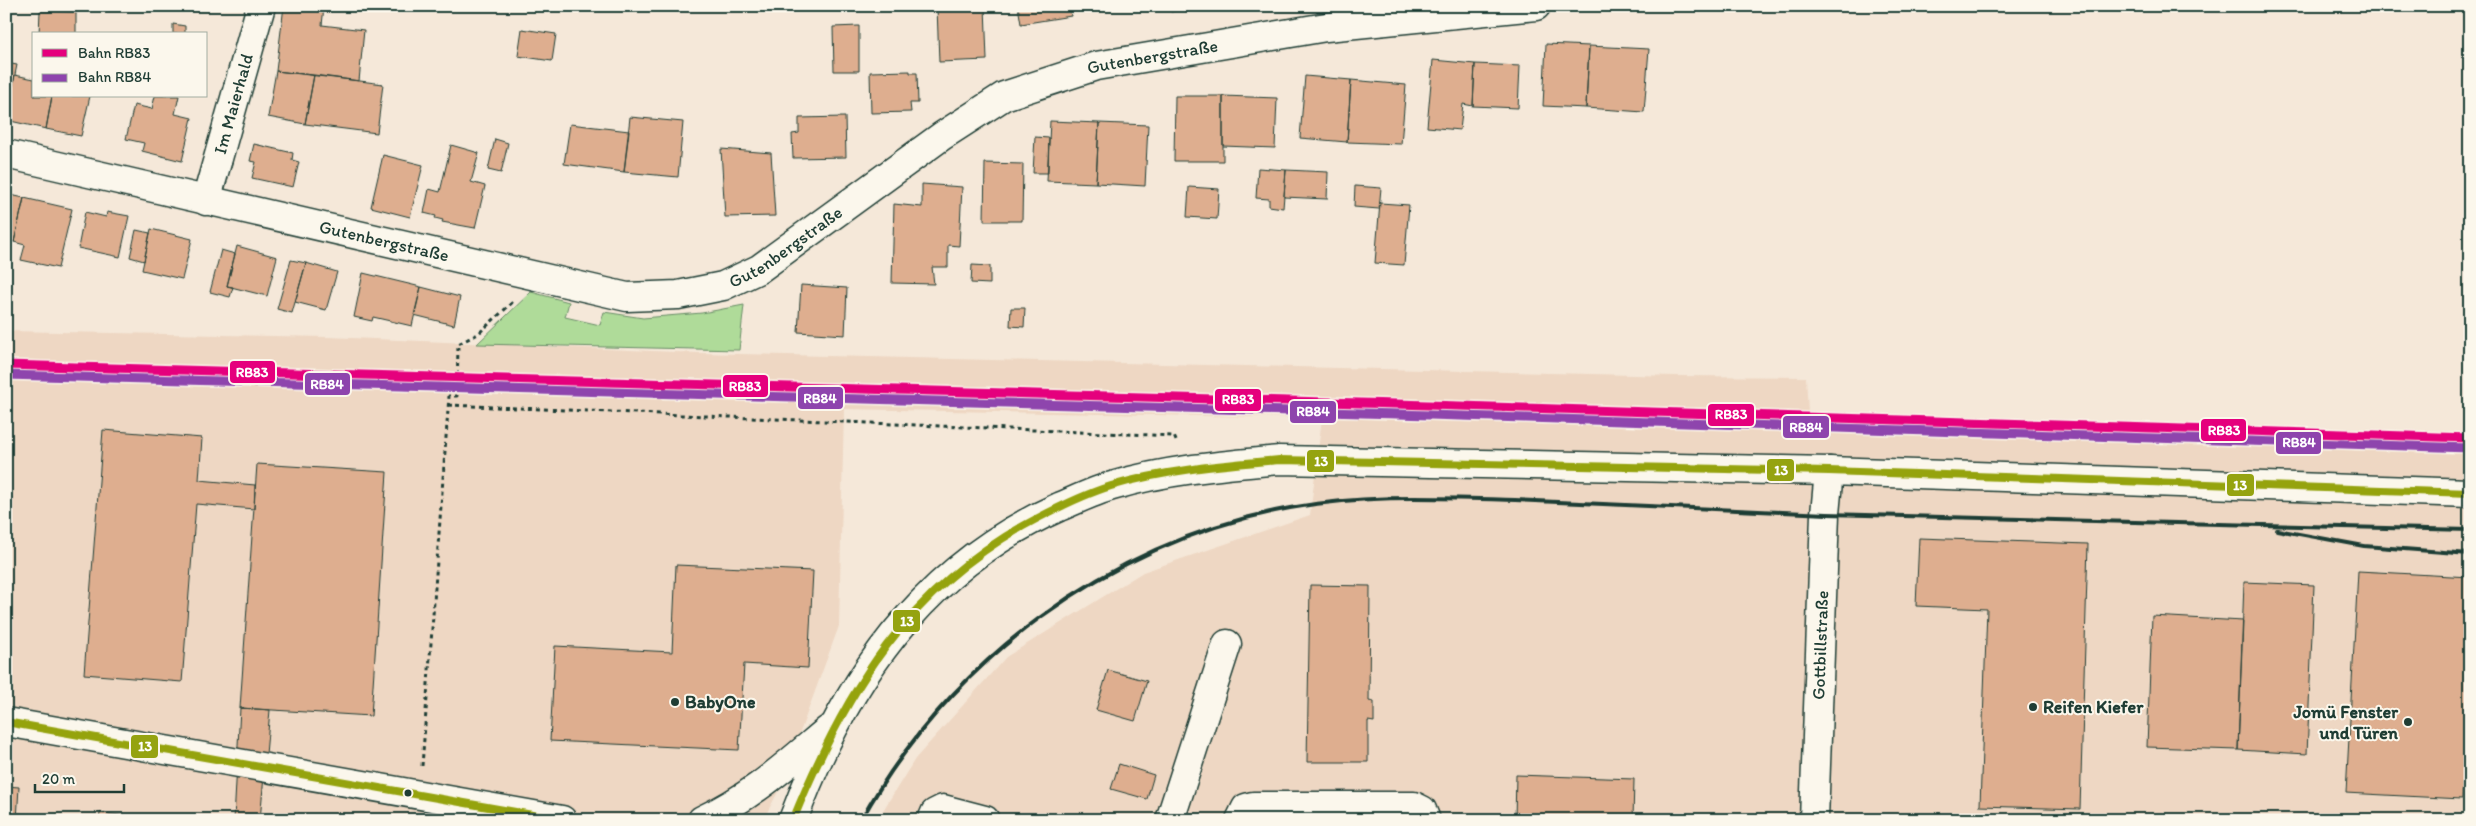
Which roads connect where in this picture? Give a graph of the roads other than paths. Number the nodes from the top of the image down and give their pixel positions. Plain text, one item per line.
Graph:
1 (261, 6) edge
2 (1536, 6) edge
3 (6, 154) edge
4 (206, 201) junction
5 (1829, 470) junction
6 (2470, 493) edge
7 (1227, 644) dead end
8 (6, 722) edge
9 (835, 724) junction
10 (562, 820) edge
11 (702, 820) edge
12 (793, 820) edge
13 (932, 820) edge
14 (986, 820) edge
15 (1170, 820) edge
16 (1240, 820) edge
17 (1426, 820) edge
18 (1814, 820) edge

1 - 4 street, Im Maierhald
2 - 4 street, Gutenbergstraße
3 - 4 street, Gutenbergstraße
5 - 6 street
5 - 9 street
5 - 18 street, Gottbillstraße
7 - 15 street
8 - 10 street
9 - 11 street
9 - 12 street
13 - 14 street
16 - 17 street

